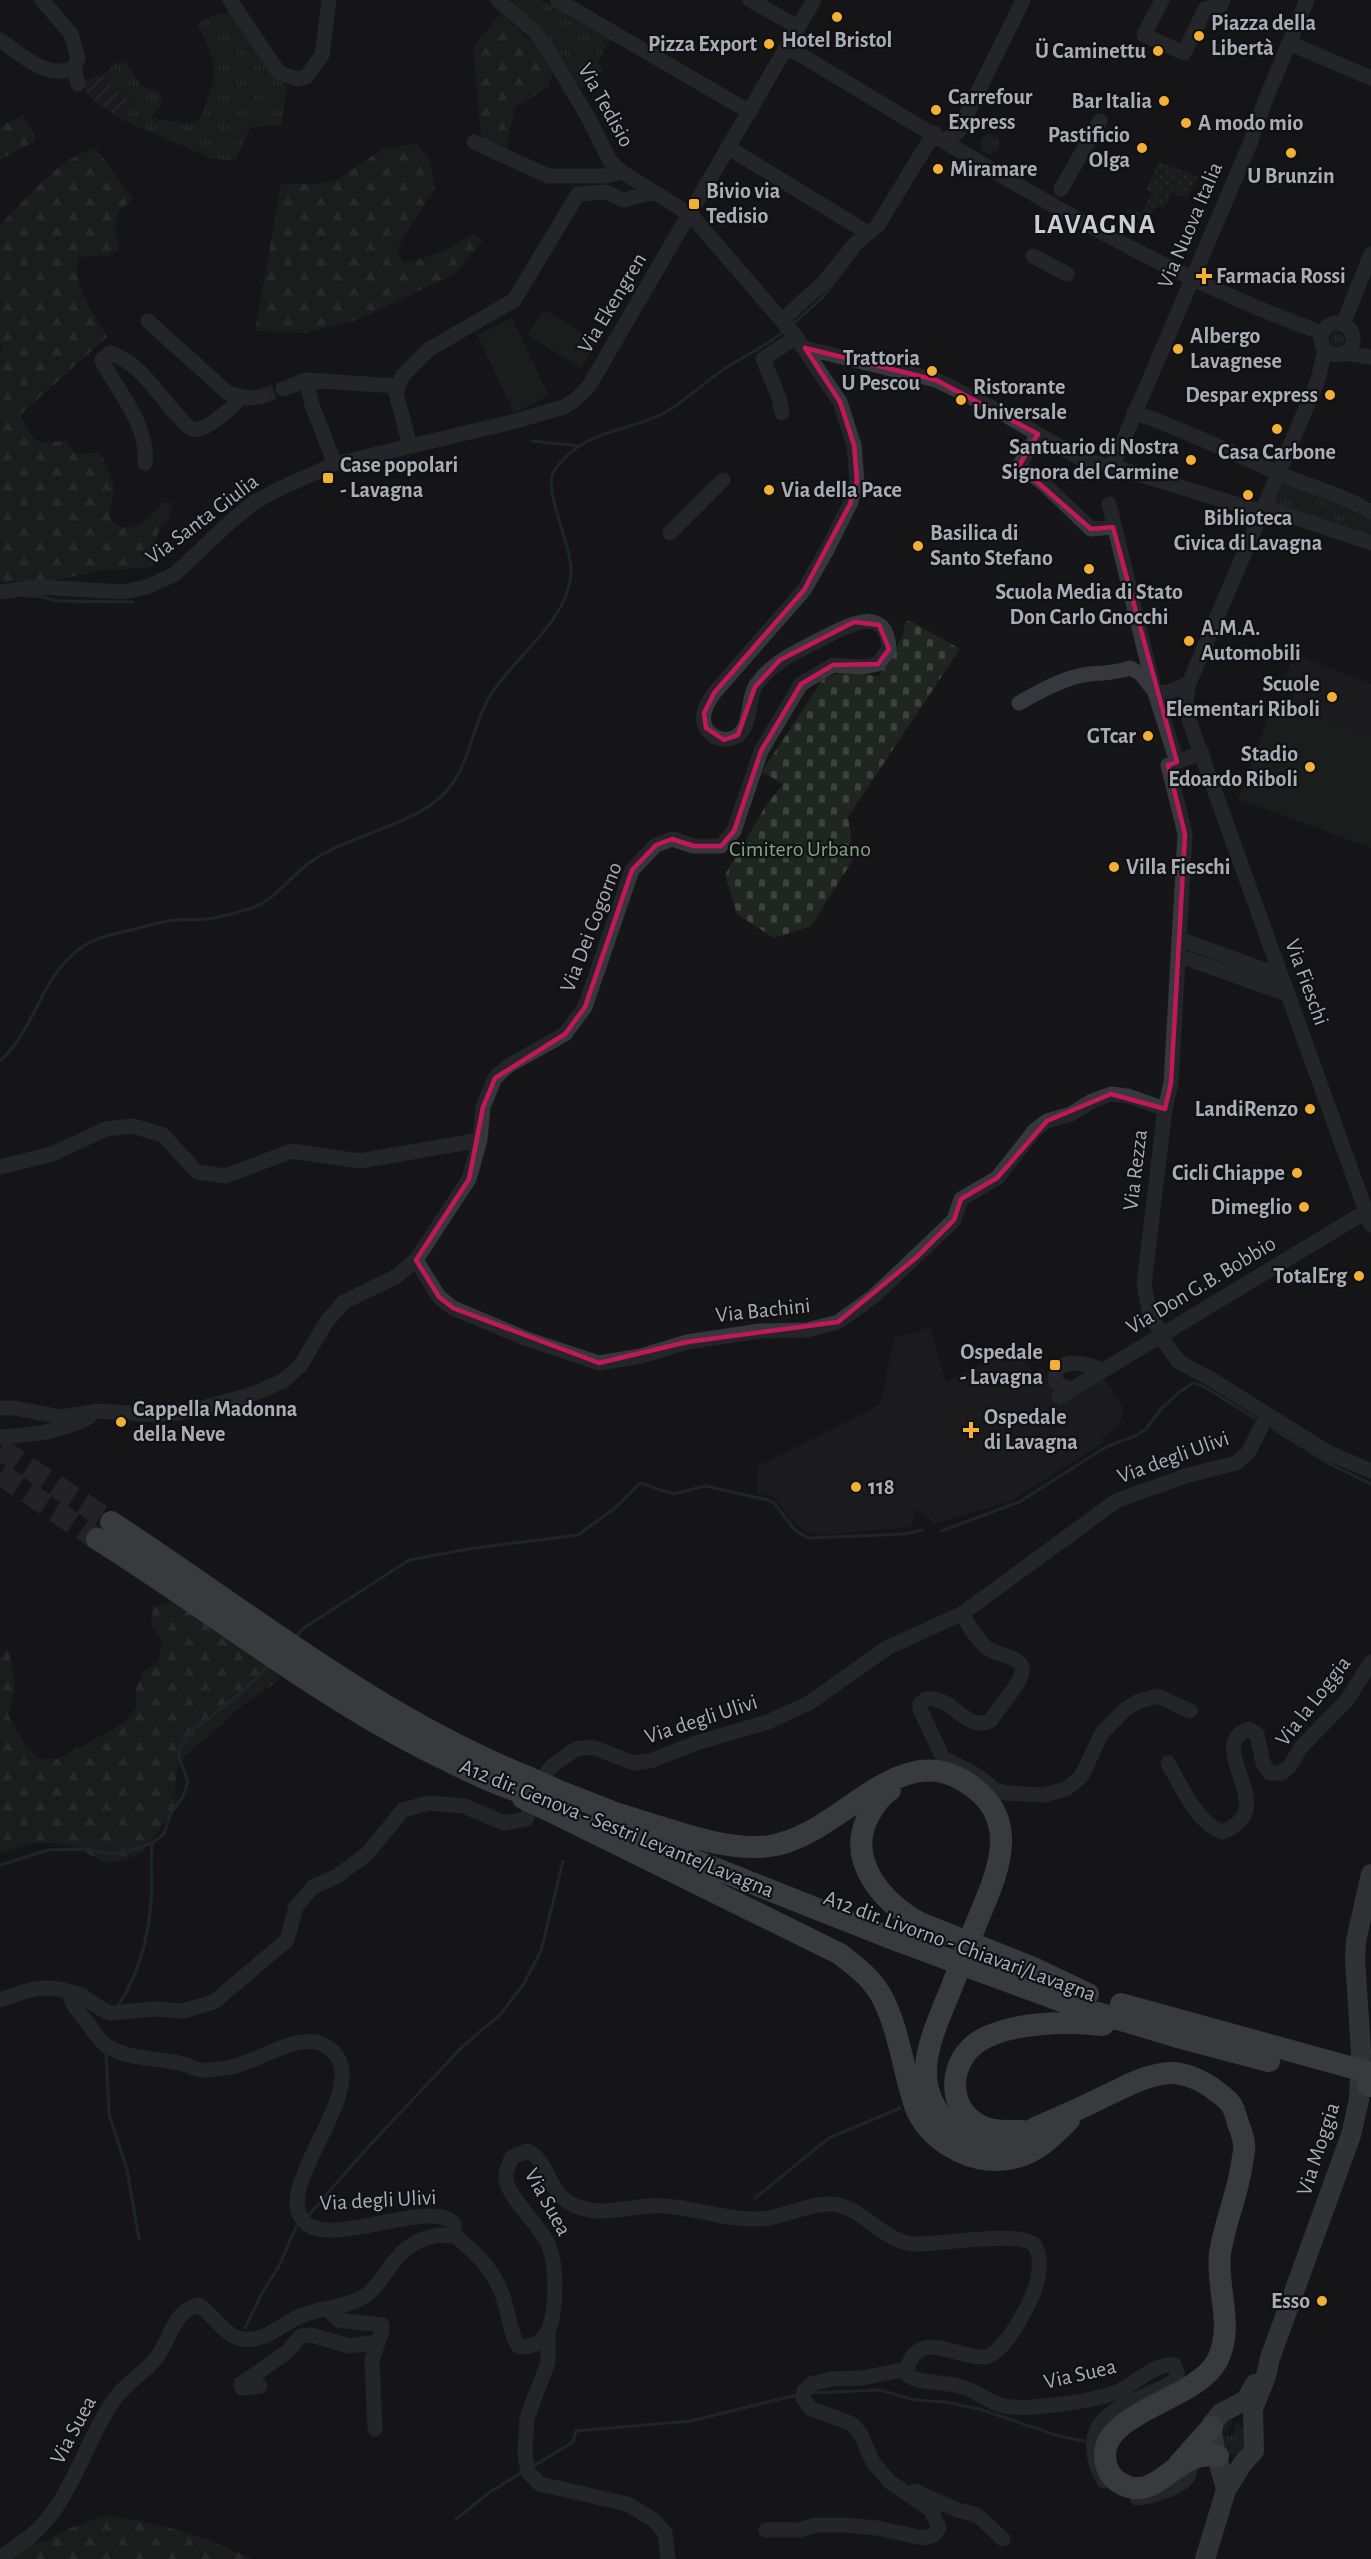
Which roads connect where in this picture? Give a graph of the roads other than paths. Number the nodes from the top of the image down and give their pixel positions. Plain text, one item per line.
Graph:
1 (42, 0) edge
2 (230, 0) edge
3 (329, 0) edge
4 (498, 0) edge
5 (557, 0) edge
6 (750, 0) edge
7 (814, 0) edge
8 (1023, 0) edge
9 (1161, 0) edge
10 (1223, 0) edge
11 (1306, 0) edge
12 (798, 27) junction
13 (0, 40) edge
14 (1289, 43) junction
15 (787, 47) junction
16 (74, 68) junction
17 (1371, 78) edge
18 (78, 84) dead end
19 (750, 112) junction
20 (1100, 121) dead end
21 (939, 137) junction
22 (474, 142) dead end
23 (729, 148) junction
24 (622, 172) junction
25 (1061, 189) dead end
26 (654, 192) junction
27 (690, 215) junction
28 (868, 233) junction
29 (1371, 254) edge
30 (1033, 256) dead end
31 (1067, 274) dead end
32 (1191, 280) junction
33 (148, 321) dead end
34 (1343, 324) junction
35 (792, 332) junction
36 (1322, 333) junction
37 (1353, 339) junction
38 (1371, 348) edge
39 (1335, 352) junction
40 (1371, 357) edge
41 (306, 380) junction
42 (397, 386) junction
43 (283, 388) tunnel mouth
44 (242, 397) junction
45 (260, 397) tunnel mouth
46 (564, 407) joint
47 (1134, 412) junction
48 (782, 413) dead end
49 (1038, 434) junction
50 (410, 446) junction
51 (146, 463) dead end
52 (335, 464) junction
53 (1112, 467) junction
54 (1279, 473) junction
55 (723, 480) dead end
56 (1109, 504) dead end
57 (1263, 509) junction
58 (1371, 512) edge
59 (1113, 527) junction
60 (670, 533) dead end
61 (1371, 543) edge
62 (0, 592) edge
63 (1189, 683) junction
64 (1155, 693) junction
65 (1019, 703) dead end
66 (1202, 753) junction
67 (1177, 762) junction
68 (1180, 939) junction
69 (1180, 956) junction
70 (1281, 976) junction
71 (1287, 994) junction
72 (1165, 1109) junction
73 (480, 1140) junction
74 (0, 1167) edge
75 (1369, 1218) edge
76 (416, 1260) junction
77 (1161, 1335) junction
78 (1102, 1371) junction
79 (0, 1408) edge
80 (99, 1411) junction
81 (1267, 1416) junction
82 (0, 1437) edge
83 (1371, 1471) edge
84 (104, 1530) tunnel mouth
85 (963, 1613) junction
86 (1371, 1662) edge
87 (1190, 1711) dead end
88 (1168, 1763) dead end
89 (966, 1781) junction
90 (553, 1802) junction
91 (615, 1813) junction
92 (1371, 1874) edge
93 (70, 1992) junction
94 (1088, 1994) junction
95 (0, 2000) edge
96 (1173, 2036) junction
97 (1371, 2073) edge
98 (1371, 2086) edge
99 (1081, 2108) junction
100 (1029, 2131) junction
101 (454, 2235) junction
102 (328, 2309) junction
103 (548, 2330) junction
104 (377, 2342) junction
105 (1270, 2358) junction
106 (907, 2369) junction
107 (260, 2386) dead end
108 (1231, 2409) junction
109 (1252, 2423) junction
110 (1212, 2427) junction
111 (375, 2429) dead end
112 (1218, 2457) junction
113 (1183, 2463) junction
114 (1243, 2463) junction
115 (900, 2489) junction
116 (1226, 2490) junction
117 (766, 2530) dead end
118 (1003, 2539) dead end
119 (0, 2558) edge
120 (668, 2559) edge
121 (1205, 2559) edge

1 - 16 street
2 - 3 street
4 - 24 street, Via Tedisio
5 - 19 street
6 - 12 street
7 - 12 street, Via Ekengren
8 - 21 street
9 - 10 street
11 - 14 street, Via Nuova Italia
12 - 15 street, Via Ekengren
13 - 16 street
14 - 17 street
14 - 32 street, Via Nuova Italia
15 - 19 street, Via Ekengren
15 - 21 street
16 - 18 street
19 - 23 street, Via Ekengren
20 - 25 street
21 - 28 street
21 - 32 street
22 - 24 street
23 - 27 street, Via Ekengren
23 - 28 street
24 - 26 street, Via Tedisio
26 - 27 street, Via Tedisio
26 - 42 street
27 - 35 street, Via Tedisio
27 - 46 street, Via Ekengren
28 - 35 street
29 - 34 street
30 - 31 street
32 - 36 street
32 - 47 street, Via Nuova Italia
33 - 44 street
34 - 36 street
34 - 37 street
35 - 48 street
35 - 49 street
35 - 73 street, Via Dei Cogorno
36 - 39 street
37 - 38 street
37 - 39 street
39 - 40 street
39 - 54 street
41 - 42 street
41 - 43 street
41 - 52 street
42 - 50 street
44 - 45 street
44 - 51 street
46 - 50 street, Via Santa Giulia
47 - 53 street, Via Nuova Italia
47 - 54 street
49 - 53 street
49 - 59 street
50 - 52 street, Via Santa Giulia
52 - 62 street, Via Santa Giulia
53 - 57 street
54 - 57 street
54 - 58 street
55 - 60 street
56 - 59 street
57 - 61 street
57 - 63 street
59 - 64 street
63 - 64 street
63 - 66 street, Via Fieschi
64 - 65 street
64 - 67 street
66 - 67 street
66 - 70 street, Via Fieschi
67 - 68 street, Via Rezza
68 - 69 street, Via Rezza
68 - 70 street
69 - 71 street
69 - 72 street, Via Rezza
70 - 71 street, Via Fieschi
71 - 75 street, Via Fieschi
72 - 76 street, Via Bachini
72 - 77 street, Via Rezza
73 - 74 street
73 - 76 street, Via Dei Cogorno
75 - 77 street, Via Don G.B. Bobbio
76 - 80 street, Via Dei Cogorno
77 - 78 street, Via Don G.B. Bobbio
77 - 81 street, Via Rezza
78 - 78 street, Via Don G.B. Bobbio
79 - 80 street, Via Dei Cogorno
80 - 82 street
81 - 83 street, Via Rezza
81 - 85 street, Via degli Ulivi
84 - 90 highway, A12 dir. Genova - Sestri Levante/Lavagna, bridge
85 - 87 street
85 - 93 street, Via degli Ulivi
86 - 88 street, Via la Loggia
89 - 91 highway
89 - 94 highway
89 - 100 highway, bridge
90 - 91 highway, A12 dir. Livorno - Chiavari/Lavagna
90 - 96 highway, A12 dir. Genova - Sestri Levante/Lavagna
90 - 99 highway
91 - 94 highway, A12 dir. Livorno - Chiavari/Lavagna
92 - 105 main road, Via Moggia
93 - 95 street
93 - 101 street, Via degli Ulivi
94 - 97 highway, A12 dir. Livorno - Chiavari/Lavagna, bridge
96 - 98 highway, bridge
96 - 100 highway
99 - 100 highway
99 - 113 highway
101 - 102 street, Via Suea
101 - 103 street
102 - 104 street
102 - 119 street, Via Suea
103 - 106 street, Via Suea
103 - 120 street
104 - 107 street
104 - 111 street
105 - 108 main road, Via Moggia
105 - 109 main road, Via Moggia
106 - 113 street, Via Suea
106 - 115 street
108 - 109 main road
108 - 110 main road, Via Moggia
109 - 114 main road, Via Moggia
110 - 112 main road, Via Moggia
110 - 113 highway
112 - 113 highway
112 - 114 main road
112 - 116 main road, Via Moggia
114 - 116 main road, Via Moggia
115 - 117 street
115 - 118 street
116 - 121 main road, Via Moggia

